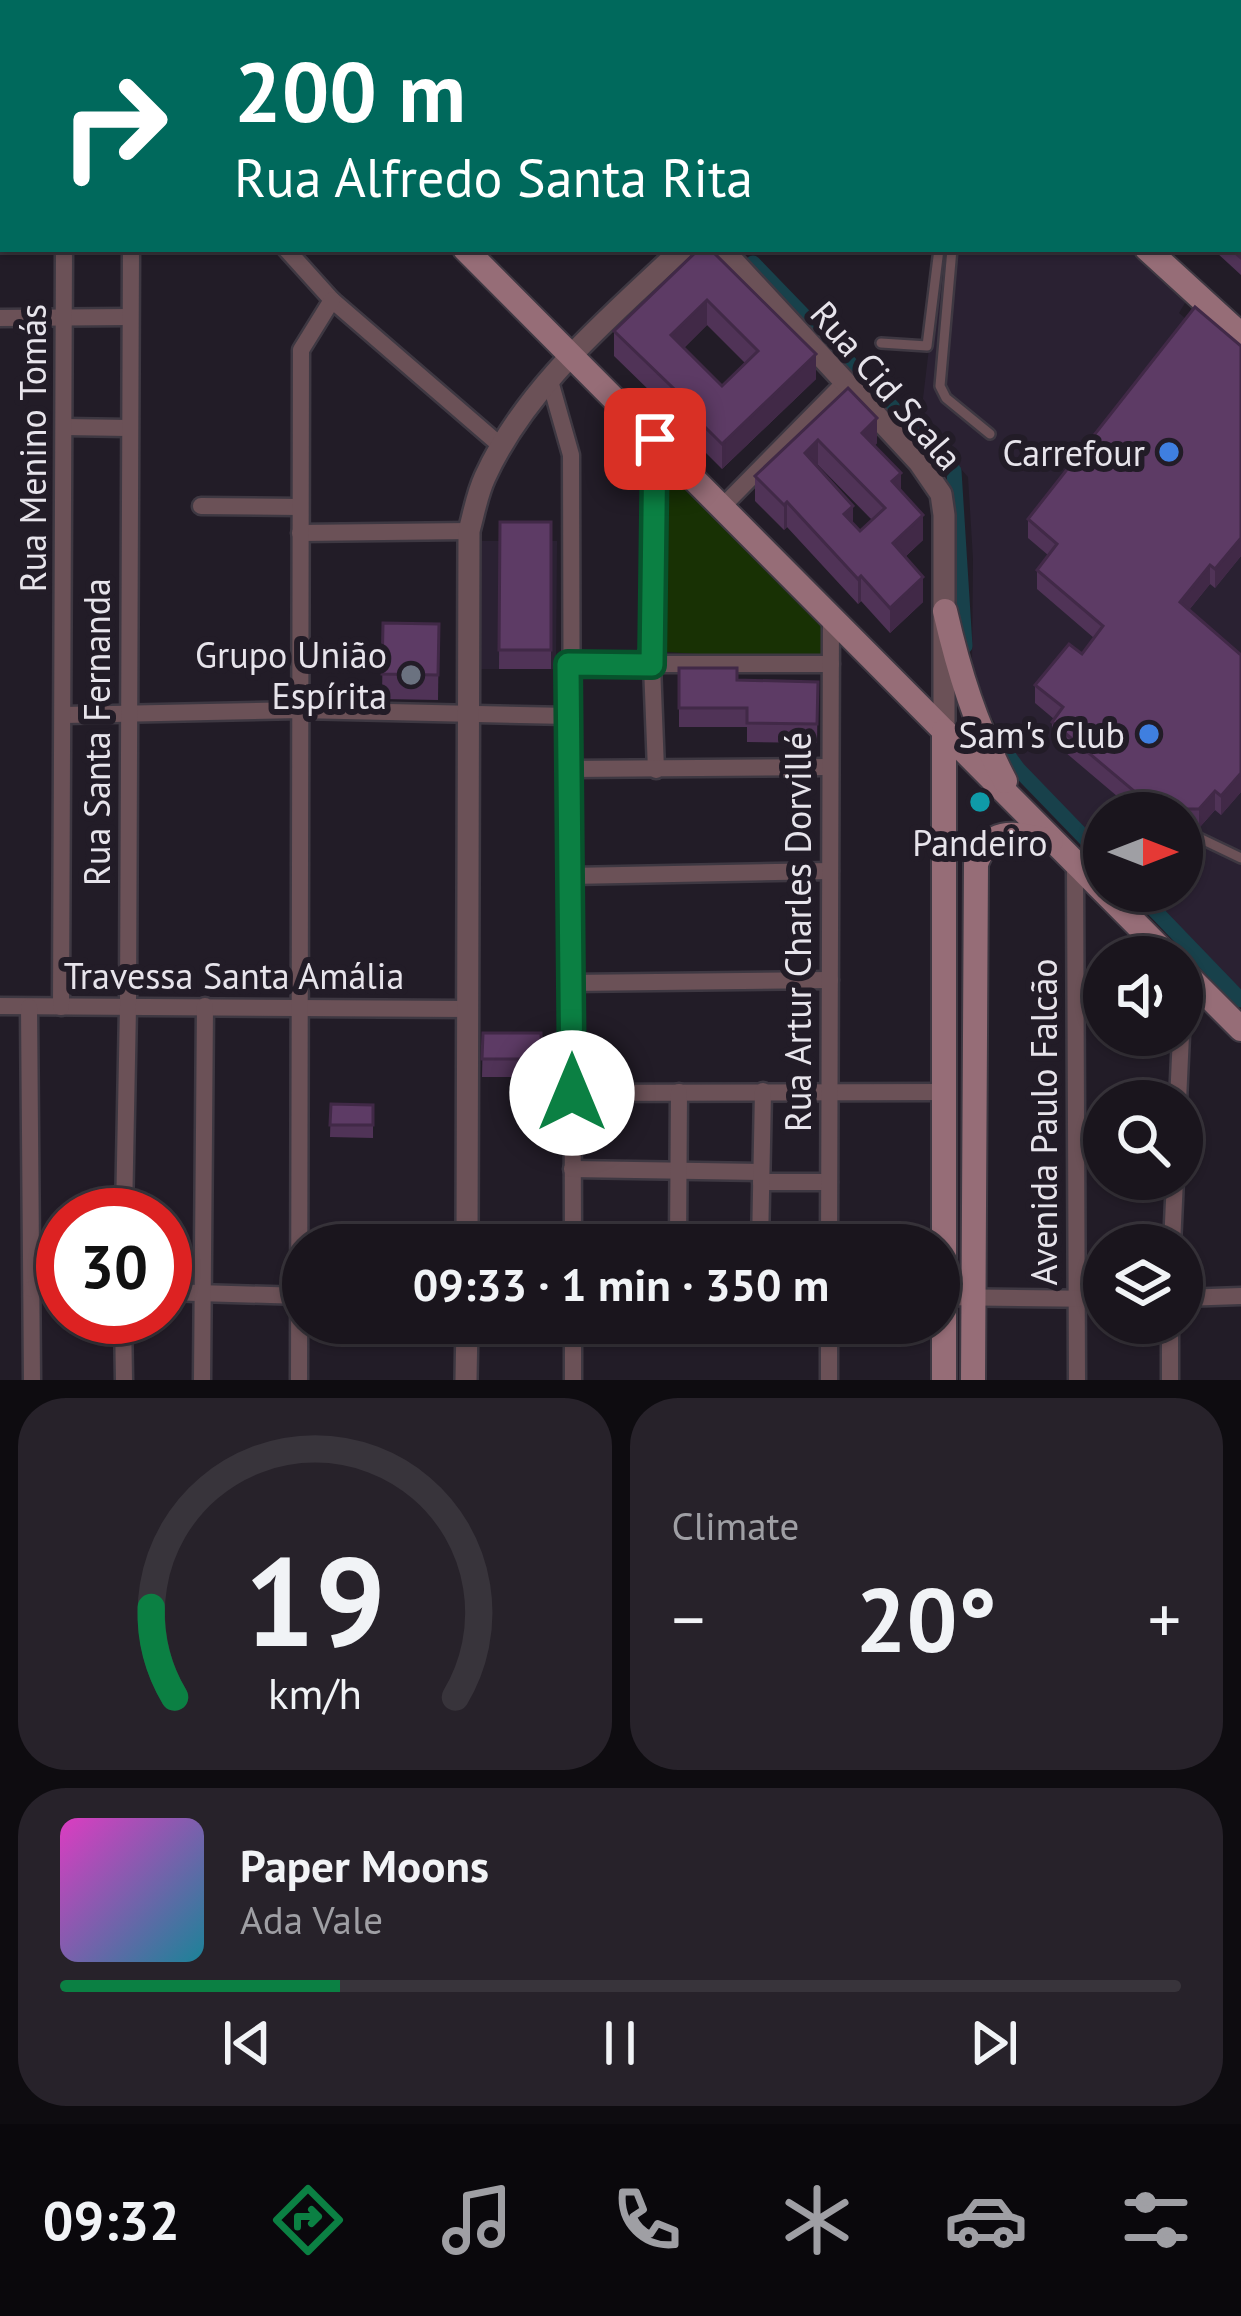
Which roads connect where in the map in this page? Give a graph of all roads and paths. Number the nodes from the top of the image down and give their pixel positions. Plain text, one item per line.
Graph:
1 (64, 252) edge
2 (131, 252) edge
3 (289, 252) edge
4 (468, 252) edge
5 (679, 252) edge
6 (939, 252) edge
7 (952, 252) edge
8 (1150, 252) edge
9 (731, 254) edge
10 (332, 300) junction
11 (65, 316) junction
12 (130, 317) junction
13 (0, 318) edge
14 (1241, 335) edge
15 (881, 343) dead end
16 (571, 355) junction
17 (550, 381) junction
18 (844, 382) junction
19 (526, 412) junction
20 (562, 415) junction
21 (65, 427) junction
22 (128, 428) junction
23 (990, 434) dead end
24 (655, 439) junction
25 (501, 446) junction
26 (201, 506) dead end
27 (300, 507) junction
28 (722, 507) junction
29 (469, 531) junction
30 (300, 533) junction
31 (945, 611) junction
32 (831, 619) junction
33 (568, 664) junction
34 (831, 664) junction
35 (652, 665) junction
36 (300, 710) junction
37 (130, 712) junction
38 (466, 714) junction
39 (64, 715) junction
40 (569, 716) junction
41 (944, 731) junction
42 (830, 767) junction
43 (569, 770) junction
44 (656, 770) junction
45 (1020, 809) junction
46 (1203, 840) edge
47 (1051, 841) junction
48 (1241, 858) edge
49 (1075, 864) junction
50 (830, 871) junction
51 (570, 876) junction
52 (974, 879) junction
53 (945, 881) junction
54 (1148, 936) edge
55 (830, 980) junction
56 (571, 983) junction
57 (1203, 992) edge
58 (0, 1006) edge
59 (205, 1006) junction
60 (29, 1007) junction
61 (61, 1007) junction
62 (128, 1007) junction
63 (299, 1009) junction
64 (468, 1009) junction
65 (1241, 1029) edge
66 (830, 1090) junction
67 (763, 1091) junction
68 (679, 1092) junction
69 (944, 1092) junction
70 (572, 1093) junction
71 (572, 1169) junction
72 (678, 1172) junction
73 (761, 1177) junction
74 (830, 1182) junction
75 (125, 1188) edge
76 (300, 1224) edge
77 (467, 1224) edge
78 (572, 1224) edge
79 (678, 1224) edge
80 (760, 1224) edge
81 (829, 1224) edge
82 (942, 1224) edge
83 (32, 1288) junction
84 (36, 1288) edge
85 (192, 1293) edge
86 (202, 1293) junction
87 (282, 1295) edge
88 (1241, 1296) edge
89 (960, 1297) edge
90 (973, 1297) junction
91 (1203, 1297) edge
92 (1077, 1299) junction
93 (1083, 1299) edge
94 (123, 1344) edge
95 (300, 1344) edge
96 (467, 1344) edge
97 (573, 1344) edge
98 (829, 1344) edge
99 (943, 1344) edge
100 (1170, 1344) edge
101 (32, 1380) edge
102 (124, 1380) edge
103 (202, 1380) edge
104 (299, 1380) edge
105 (466, 1380) edge
106 (573, 1380) edge
107 (829, 1380) edge
108 (944, 1380) edge
109 (973, 1380) edge
110 (1077, 1380) edge
111 (1170, 1380) edge

1 - 11 street, Rua Menino Tomás
2 - 12 street, Rua Santa Fernanda
3 - 10 street
4 - 16 main road
5 - 16 street
6 - 15 lane
7 - 23 lane
8 - 14 main road
9 - 18 street, Rua Cid Scala
10 - 25 street
10 - 27 street
11 - 12 street
11 - 13 street
11 - 21 street, Rua Menino Tomás
12 - 22 street, Rua Santa Fernanda
16 - 17 street
16 - 24 main road
17 - 19 street
17 - 20 street
18 - 28 street
18 - 31 street, Rua Cid Scala
19 - 20 street
19 - 25 street
20 - 33 street
21 - 22 street
21 - 39 street, Rua Menino Tomás
22 - 37 street, Rua Santa Fernanda
24 - 28 main road
24 - 35 street
25 - 29 street
26 - 27 street
27 - 30 street
28 - 32 main road
29 - 30 street
29 - 38 street
30 - 36 street
31 - 41 street, Rua Cid Scala
31 - 45 main road
32 - 34 street, Rua Artur Charles Dorvillé
32 - 41 main road
33 - 35 street
33 - 40 street
34 - 35 street
34 - 42 street, Rua Artur Charles Dorvillé
35 - 44 street
36 - 37 street
36 - 38 street
36 - 63 street
37 - 39 street
37 - 62 street, Rua Santa Fernanda
38 - 40 street
38 - 64 street
39 - 61 street, Rua Menino Tomás
40 - 43 street
41 - 45 main road
41 - 53 main road
42 - 44 street
42 - 50 street, Rua Artur Charles Dorvillé
43 - 44 street
43 - 51 street
45 - 47 main road
46 - 48 lane
47 - 49 main road
47 - 52 main road
49 - 54 main road
49 - 92 street, Avenida Paulo Falcão
50 - 51 street
50 - 55 street, Rua Artur Charles Dorvillé
51 - 56 street
52 - 53 main road
52 - 90 main road
53 - 69 main road
55 - 56 street
55 - 66 street, Rua Artur Charles Dorvillé
56 - 70 street
57 - 65 main road
58 - 60 street, Travessa Santa Amália
59 - 62 street, Travessa Santa Amália
59 - 63 street, Travessa Santa Amália
59 - 86 street
60 - 61 street, Travessa Santa Amália
60 - 83 street
61 - 62 street, Travessa Santa Amália
62 - 75 street, Rua Santa Fernanda
63 - 64 street, Travessa Santa Amália
63 - 76 street
64 - 77 street
66 - 67 street
66 - 69 street
66 - 74 street, Rua Artur Charles Dorvillé
67 - 68 street
67 - 73 street
68 - 70 street
68 - 72 street
69 - 82 main road
70 - 71 street
71 - 72 street
71 - 78 street
72 - 73 street
72 - 79 street
73 - 74 street
73 - 80 street
74 - 81 street, Rua Artur Charles Dorvillé
83 - 84 street
83 - 101 street
85 - 86 street
86 - 87 street
86 - 103 street
88 - 91 street
89 - 90 street
90 - 92 street
90 - 109 main road
92 - 93 street
92 - 110 street, Avenida Paulo Falcão
94 - 102 street
95 - 104 street
96 - 105 street
97 - 106 street
98 - 107 street
99 - 108 main road
100 - 111 street

